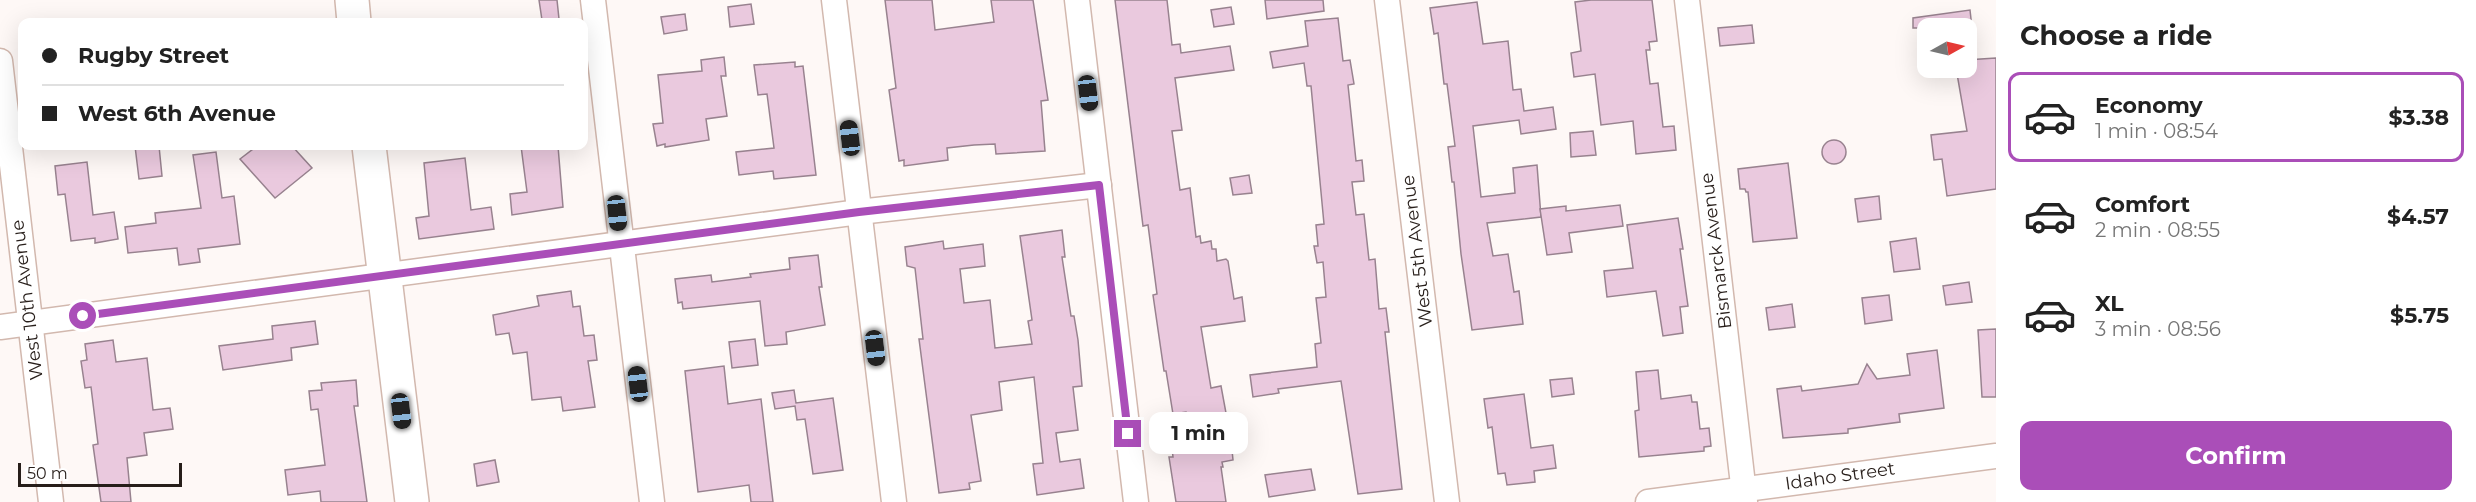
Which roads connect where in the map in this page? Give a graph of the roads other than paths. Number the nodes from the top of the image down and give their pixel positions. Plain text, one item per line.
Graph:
1 (352, 0) edge
2 (593, 0) edge
3 (834, 0) edge
4 (1077, 0) edge
5 (1387, 0) edge
6 (1687, 0) edge
7 (354, 18) edge
8 (0, 61) edge
9 (369, 150) edge
10 (1099, 185) junction
11 (859, 212) junction
12 (621, 244) junction
13 (385, 276) junction
14 (30, 323) junction
15 (0, 327) edge
16 (1996, 456) edge
17 (1744, 496) edge
18 (51, 502) edge
19 (412, 502) edge
20 (652, 502) edge
21 (894, 502) edge
22 (1136, 502) edge
23 (1447, 502) edge
24 (1648, 502) edge

1 - 7 main road
2 - 12 street
3 - 11 street
4 - 10 street
5 - 23 street, West 5th Avenue
6 - 17 street, Bismarck Avenue
8 - 14 street, West 10th Avenue
9 - 13 main road
10 - 11 street
10 - 22 street
11 - 12 street
11 - 21 street
12 - 13 street
12 - 20 street
13 - 14 street
13 - 19 main road
14 - 15 street
14 - 18 street, West 10th Avenue
16 - 17 street, Idaho Street
17 - 24 street, Idaho Street

